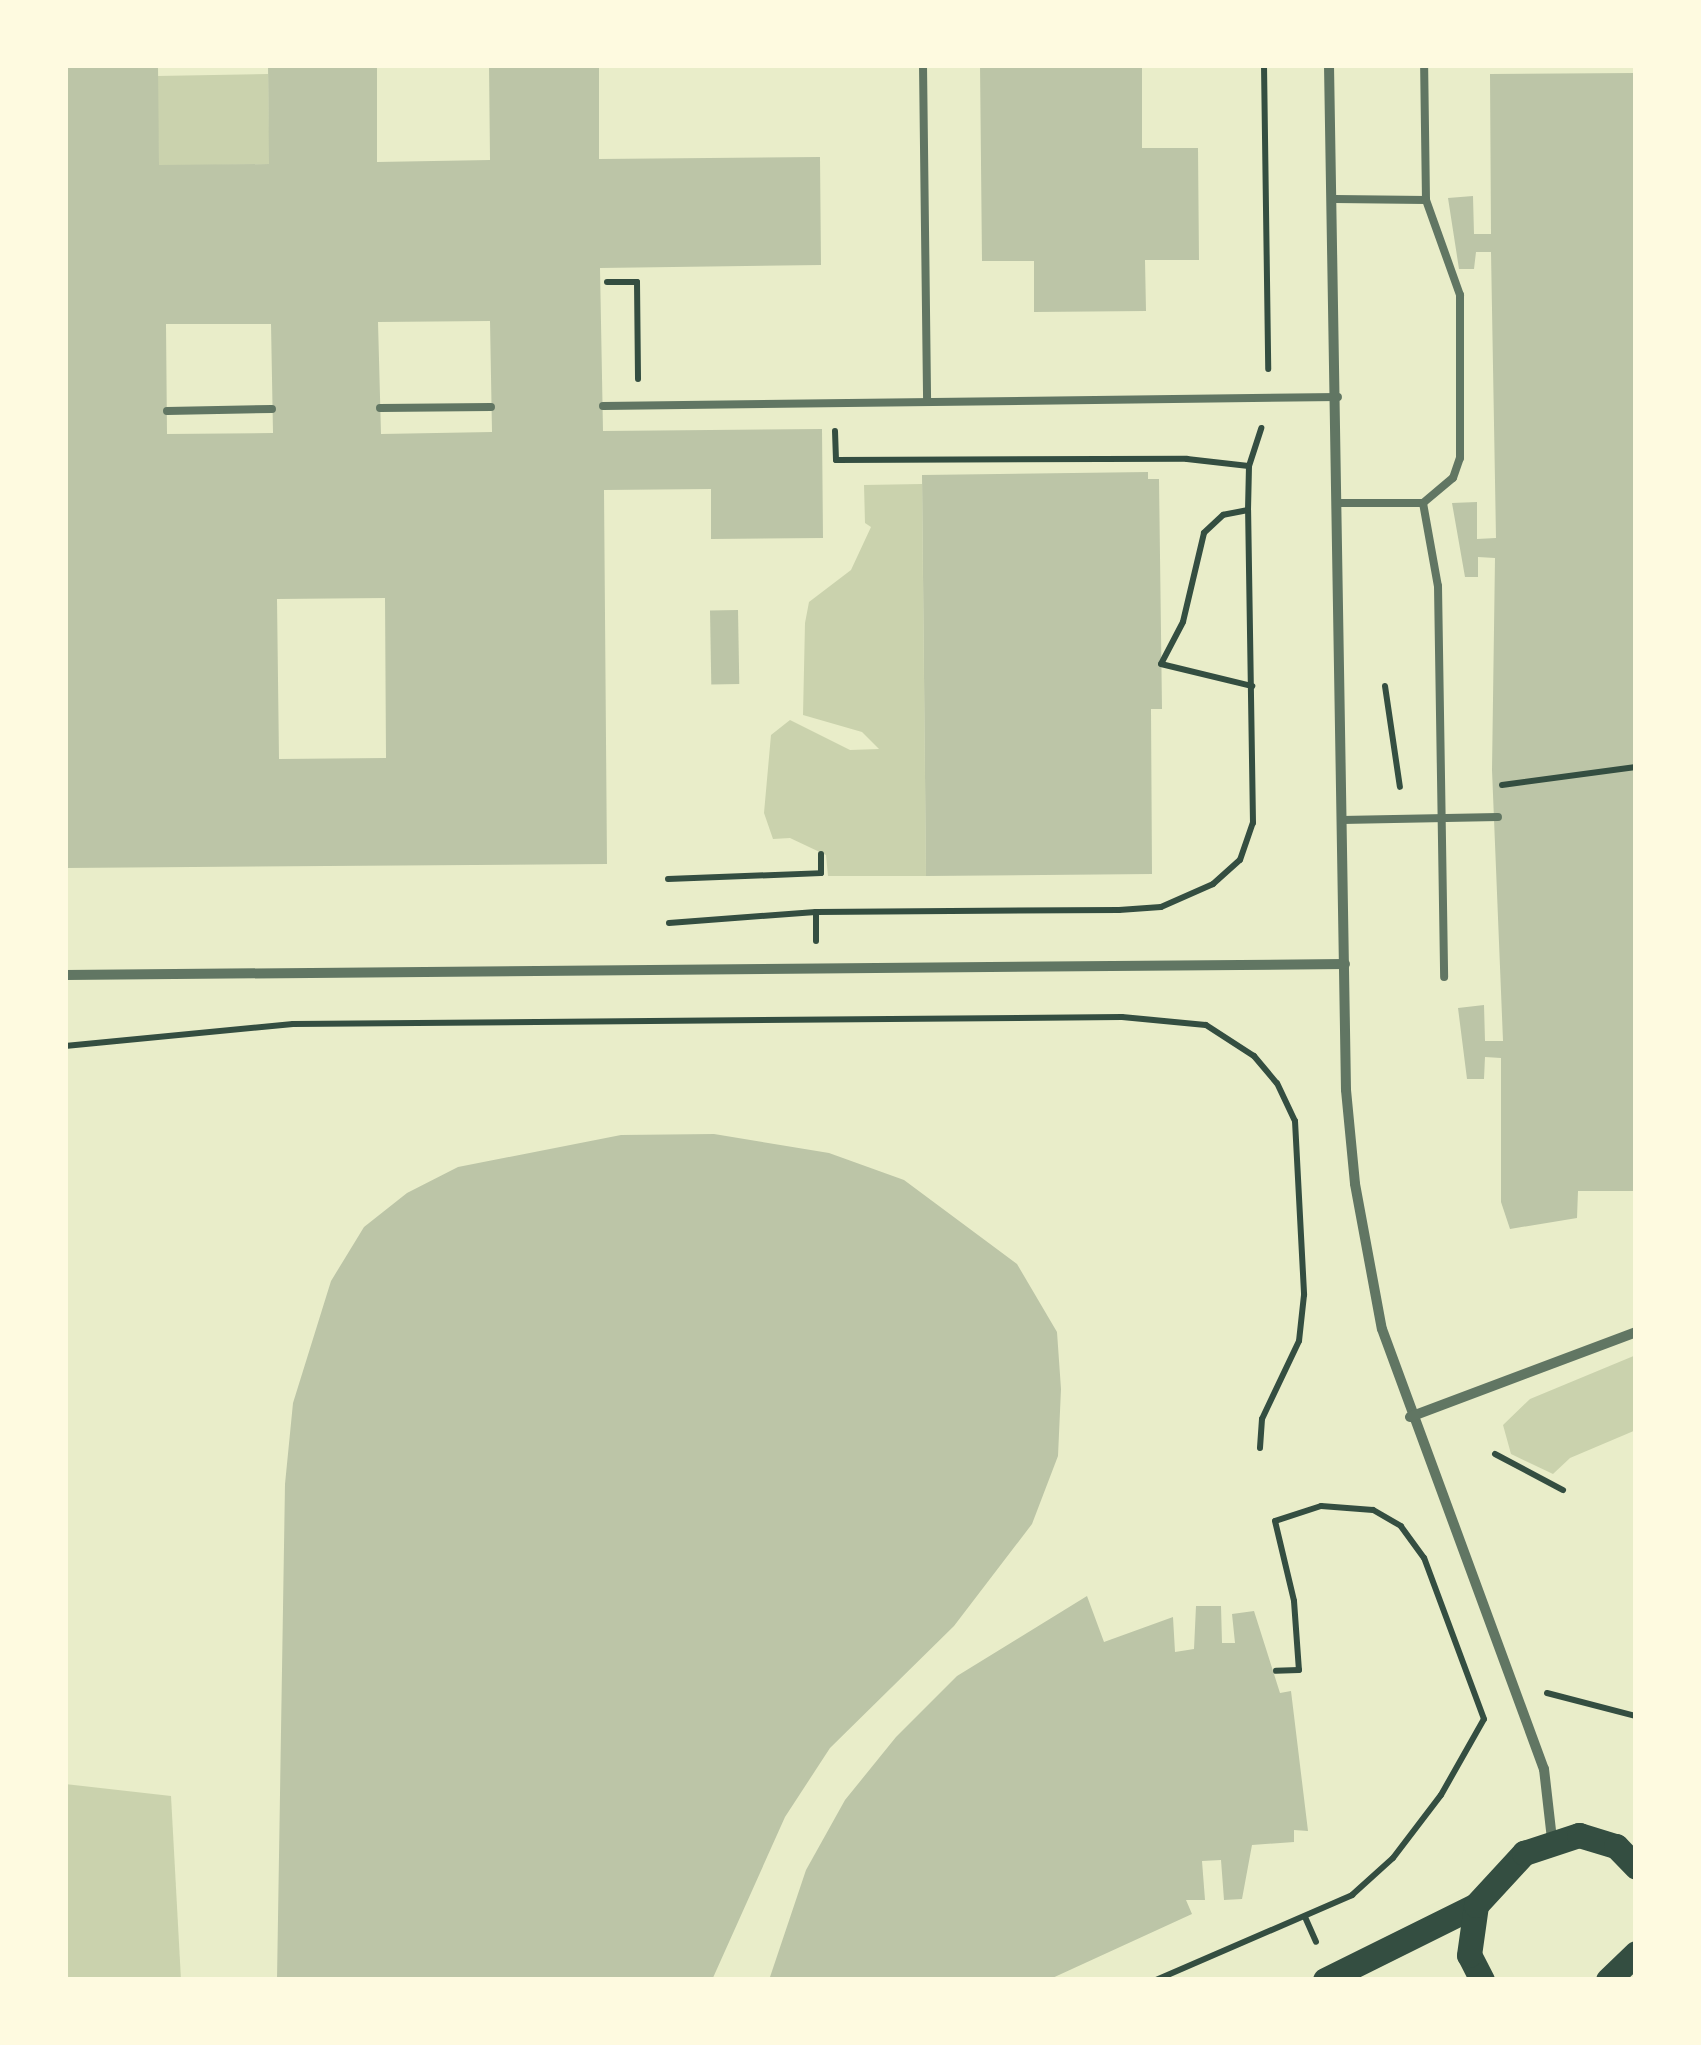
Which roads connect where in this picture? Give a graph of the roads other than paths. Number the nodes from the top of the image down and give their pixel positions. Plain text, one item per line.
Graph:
1 (923, 65) edge
2 (1329, 65) edge
3 (1424, 65) edge
4 (1335, 200) junction
5 (1426, 200) junction
6 (1338, 397) junction
7 (927, 402) junction
8 (491, 406) dead end
9 (603, 406) dead end
10 (380, 408) dead end
11 (272, 409) dead end
12 (167, 411) dead end
13 (1339, 502) junction
14 (1423, 502) junction
15 (1442, 818) junction
16 (1498, 818) dead end
17 (1342, 820) junction
18 (1345, 964) junction
19 (65, 975) edge
20 (1444, 978) dead end
21 (1636, 1332) edge
22 (1410, 1417) junction
23 (1552, 1839) junction
24 (1626, 1842) edge
25 (1636, 1867) edge
26 (1476, 1905) junction
27 (1636, 1953) edge
28 (1325, 1980) edge
29 (1482, 1980) edge
30 (1608, 1980) edge

1 - 7 lane
2 - 4 street
3 - 5 lane
4 - 5 lane
4 - 6 street
5 - 14 lane
6 - 7 lane
6 - 13 street
7 - 9 lane
8 - 10 lane
11 - 12 lane
13 - 14 lane
13 - 17 street
14 - 15 lane
15 - 16 lane
15 - 17 lane
15 - 20 lane
17 - 18 street
18 - 19 street
18 - 22 street
21 - 22 street
22 - 23 street
23 - 24 main road
23 - 26 main road
24 - 25 main road
26 - 28 main road
26 - 29 main road
27 - 30 main road

